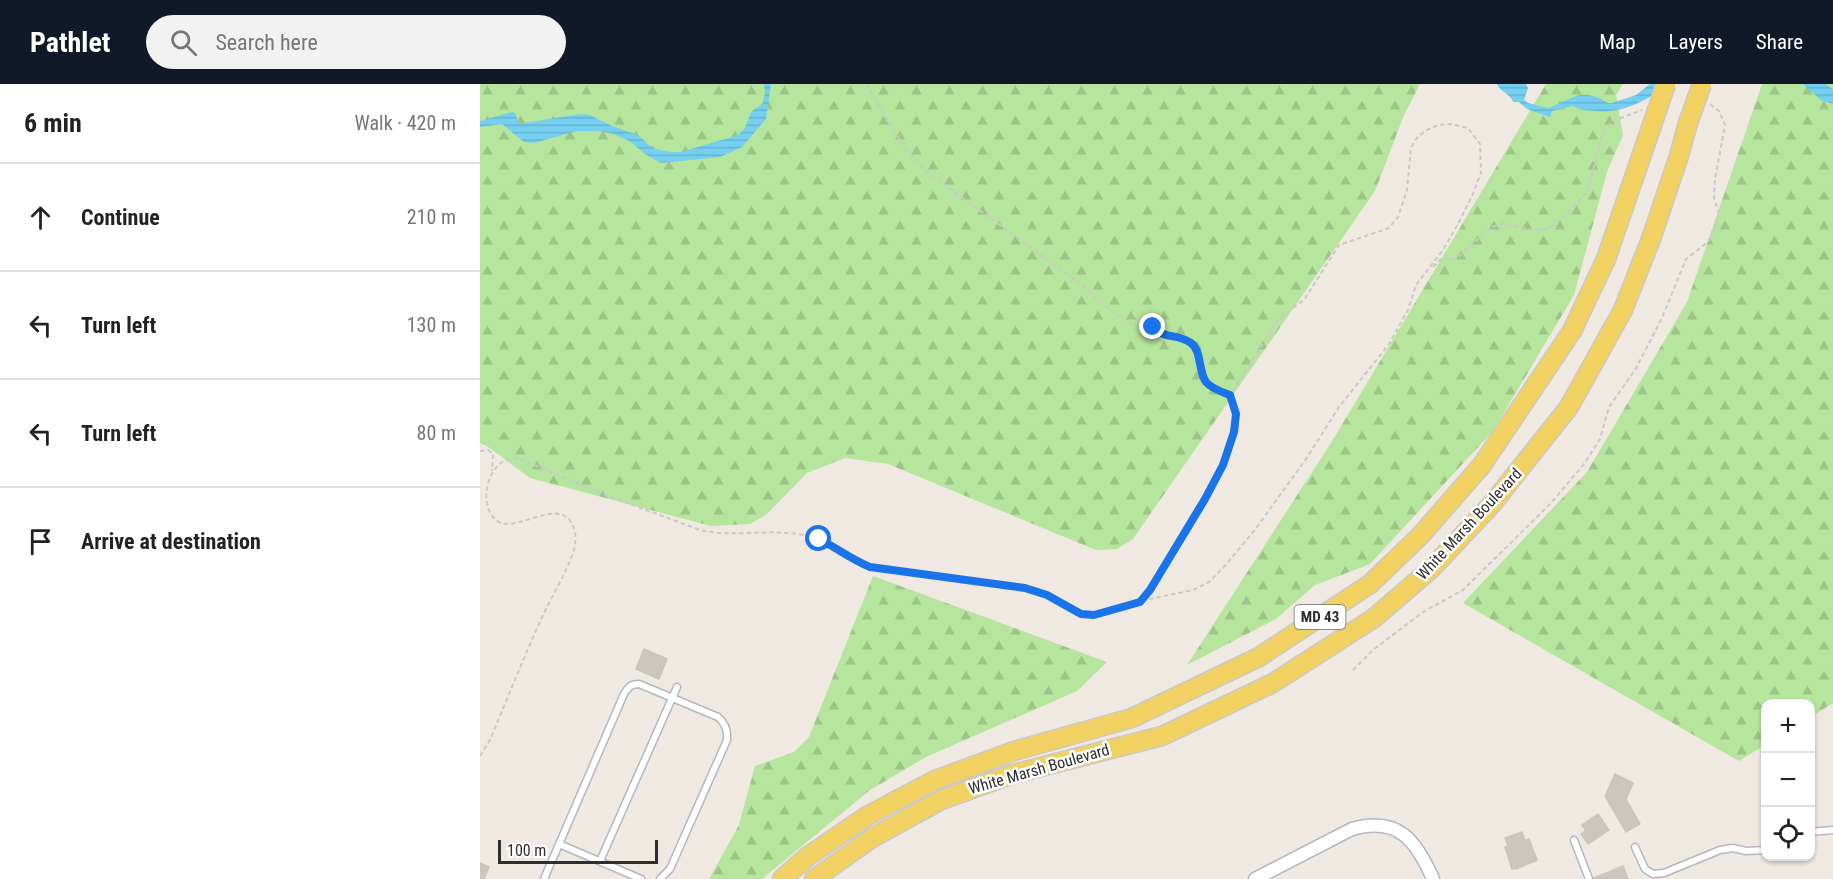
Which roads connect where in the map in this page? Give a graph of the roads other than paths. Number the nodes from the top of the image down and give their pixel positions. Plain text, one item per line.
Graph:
1 (1666, 84) edge
2 (1702, 84) edge
3 (677, 687) dead end
4 (673, 697) junction
5 (1833, 830) edge
6 (1815, 832) edge
7 (1574, 840) dead end
8 (559, 844) junction
9 (1635, 847) dead end
10 (1761, 850) edge
11 (600, 861) junction
12 (544, 879) edge
13 (641, 879) edge
14 (660, 879) edge
15 (782, 879) edge
16 (814, 879) edge
17 (1255, 879) edge
18 (1432, 879) edge
19 (1589, 879) edge

1 - 15 main road, White Marsh Boulevard / MD 43, bridge
2 - 16 main road, White Marsh Boulevard / MD 43, bridge
3 - 4 lane
4 - 8 lane
4 - 11 lane
4 - 14 lane
5 - 6 lane
7 - 19 lane
8 - 11 lane
8 - 12 lane
9 - 10 lane
11 - 13 lane
17 - 18 street

